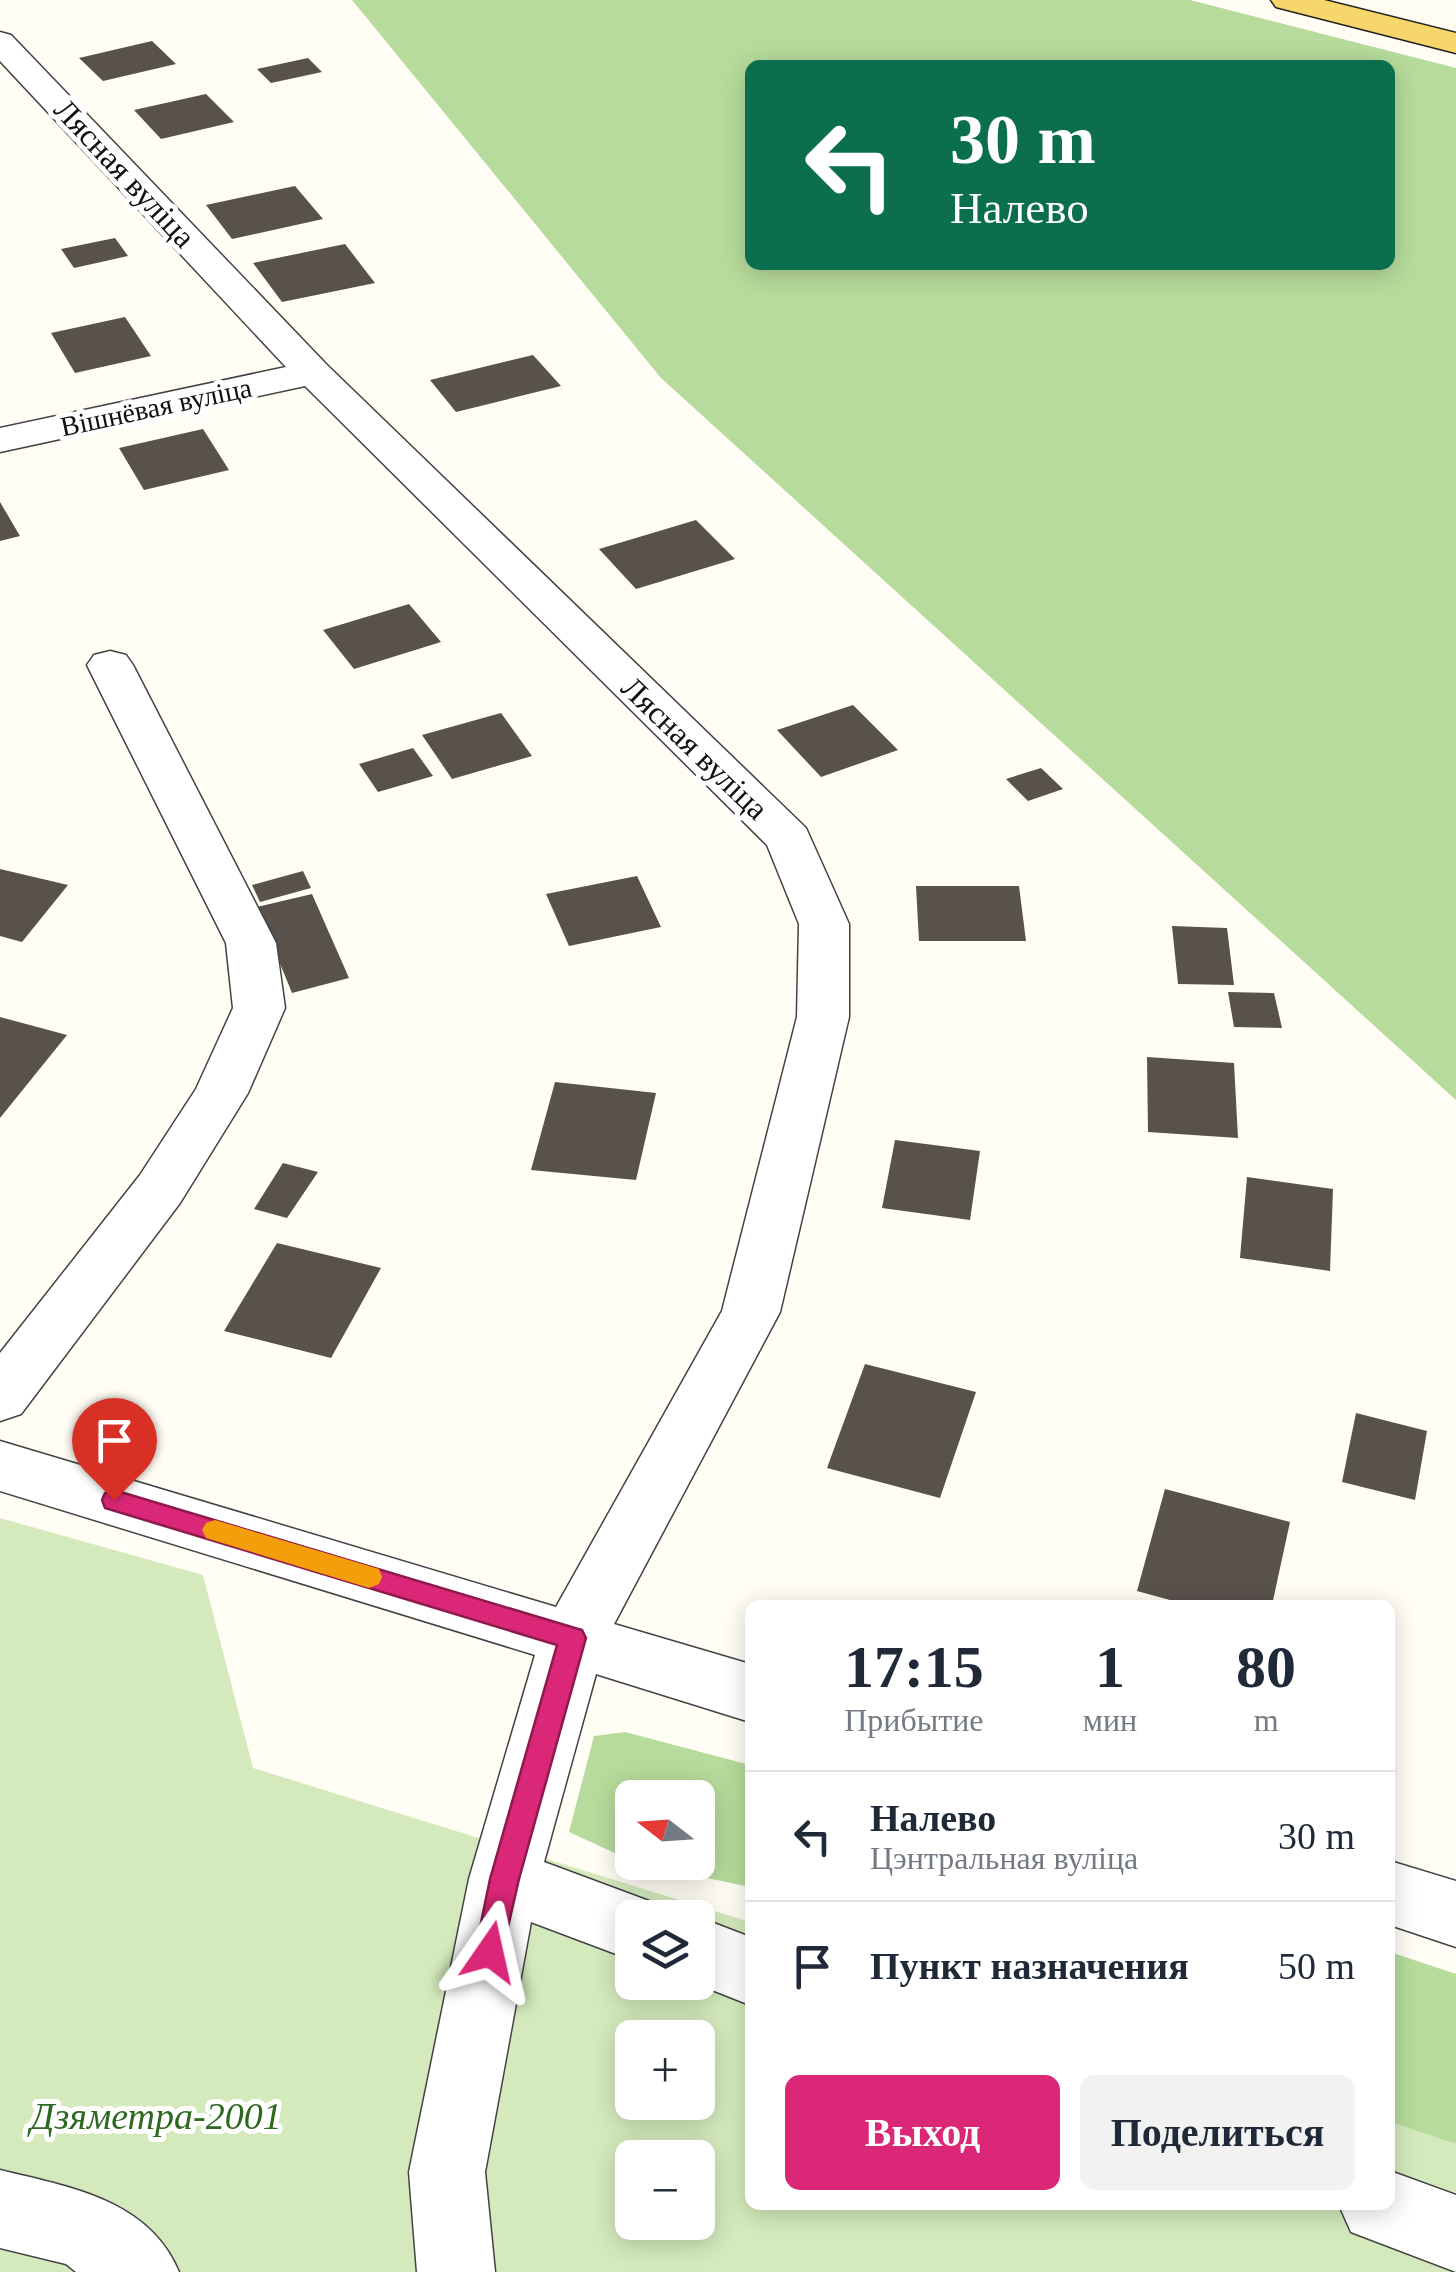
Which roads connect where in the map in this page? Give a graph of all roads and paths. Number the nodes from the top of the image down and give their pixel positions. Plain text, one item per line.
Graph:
1 (1287, 0) edge
2 (1456, 43) edge
3 (10, 65) edge
4 (313, 373) junction
5 (0, 440) edge
6 (110, 665) dead end
7 (0, 1396) edge
8 (0, 1466) edge
9 (572, 1638) junction
10 (745, 1691) edge
11 (504, 1879) junction
12 (1395, 1895) edge
13 (1456, 1914) edge
14 (615, 1921) edge
15 (715, 1958) edge
16 (745, 1969) edge
17 (0, 2209) edge
18 (1391, 2210) edge
19 (1456, 2234) edge
20 (140, 2272) edge
21 (456, 2272) edge

1 - 2 main road
3 - 4 street, Лясная вуліца
4 - 5 street, Вішнёвая вуліца
4 - 9 street, Лясная вуліца
6 - 7 street
8 - 9 street
9 - 10 street
9 - 11 street, Лясная вуліца
11 - 14 street
11 - 21 street, Лясная вуліца
12 - 13 street
15 - 16 street
17 - 20 street
18 - 19 street

